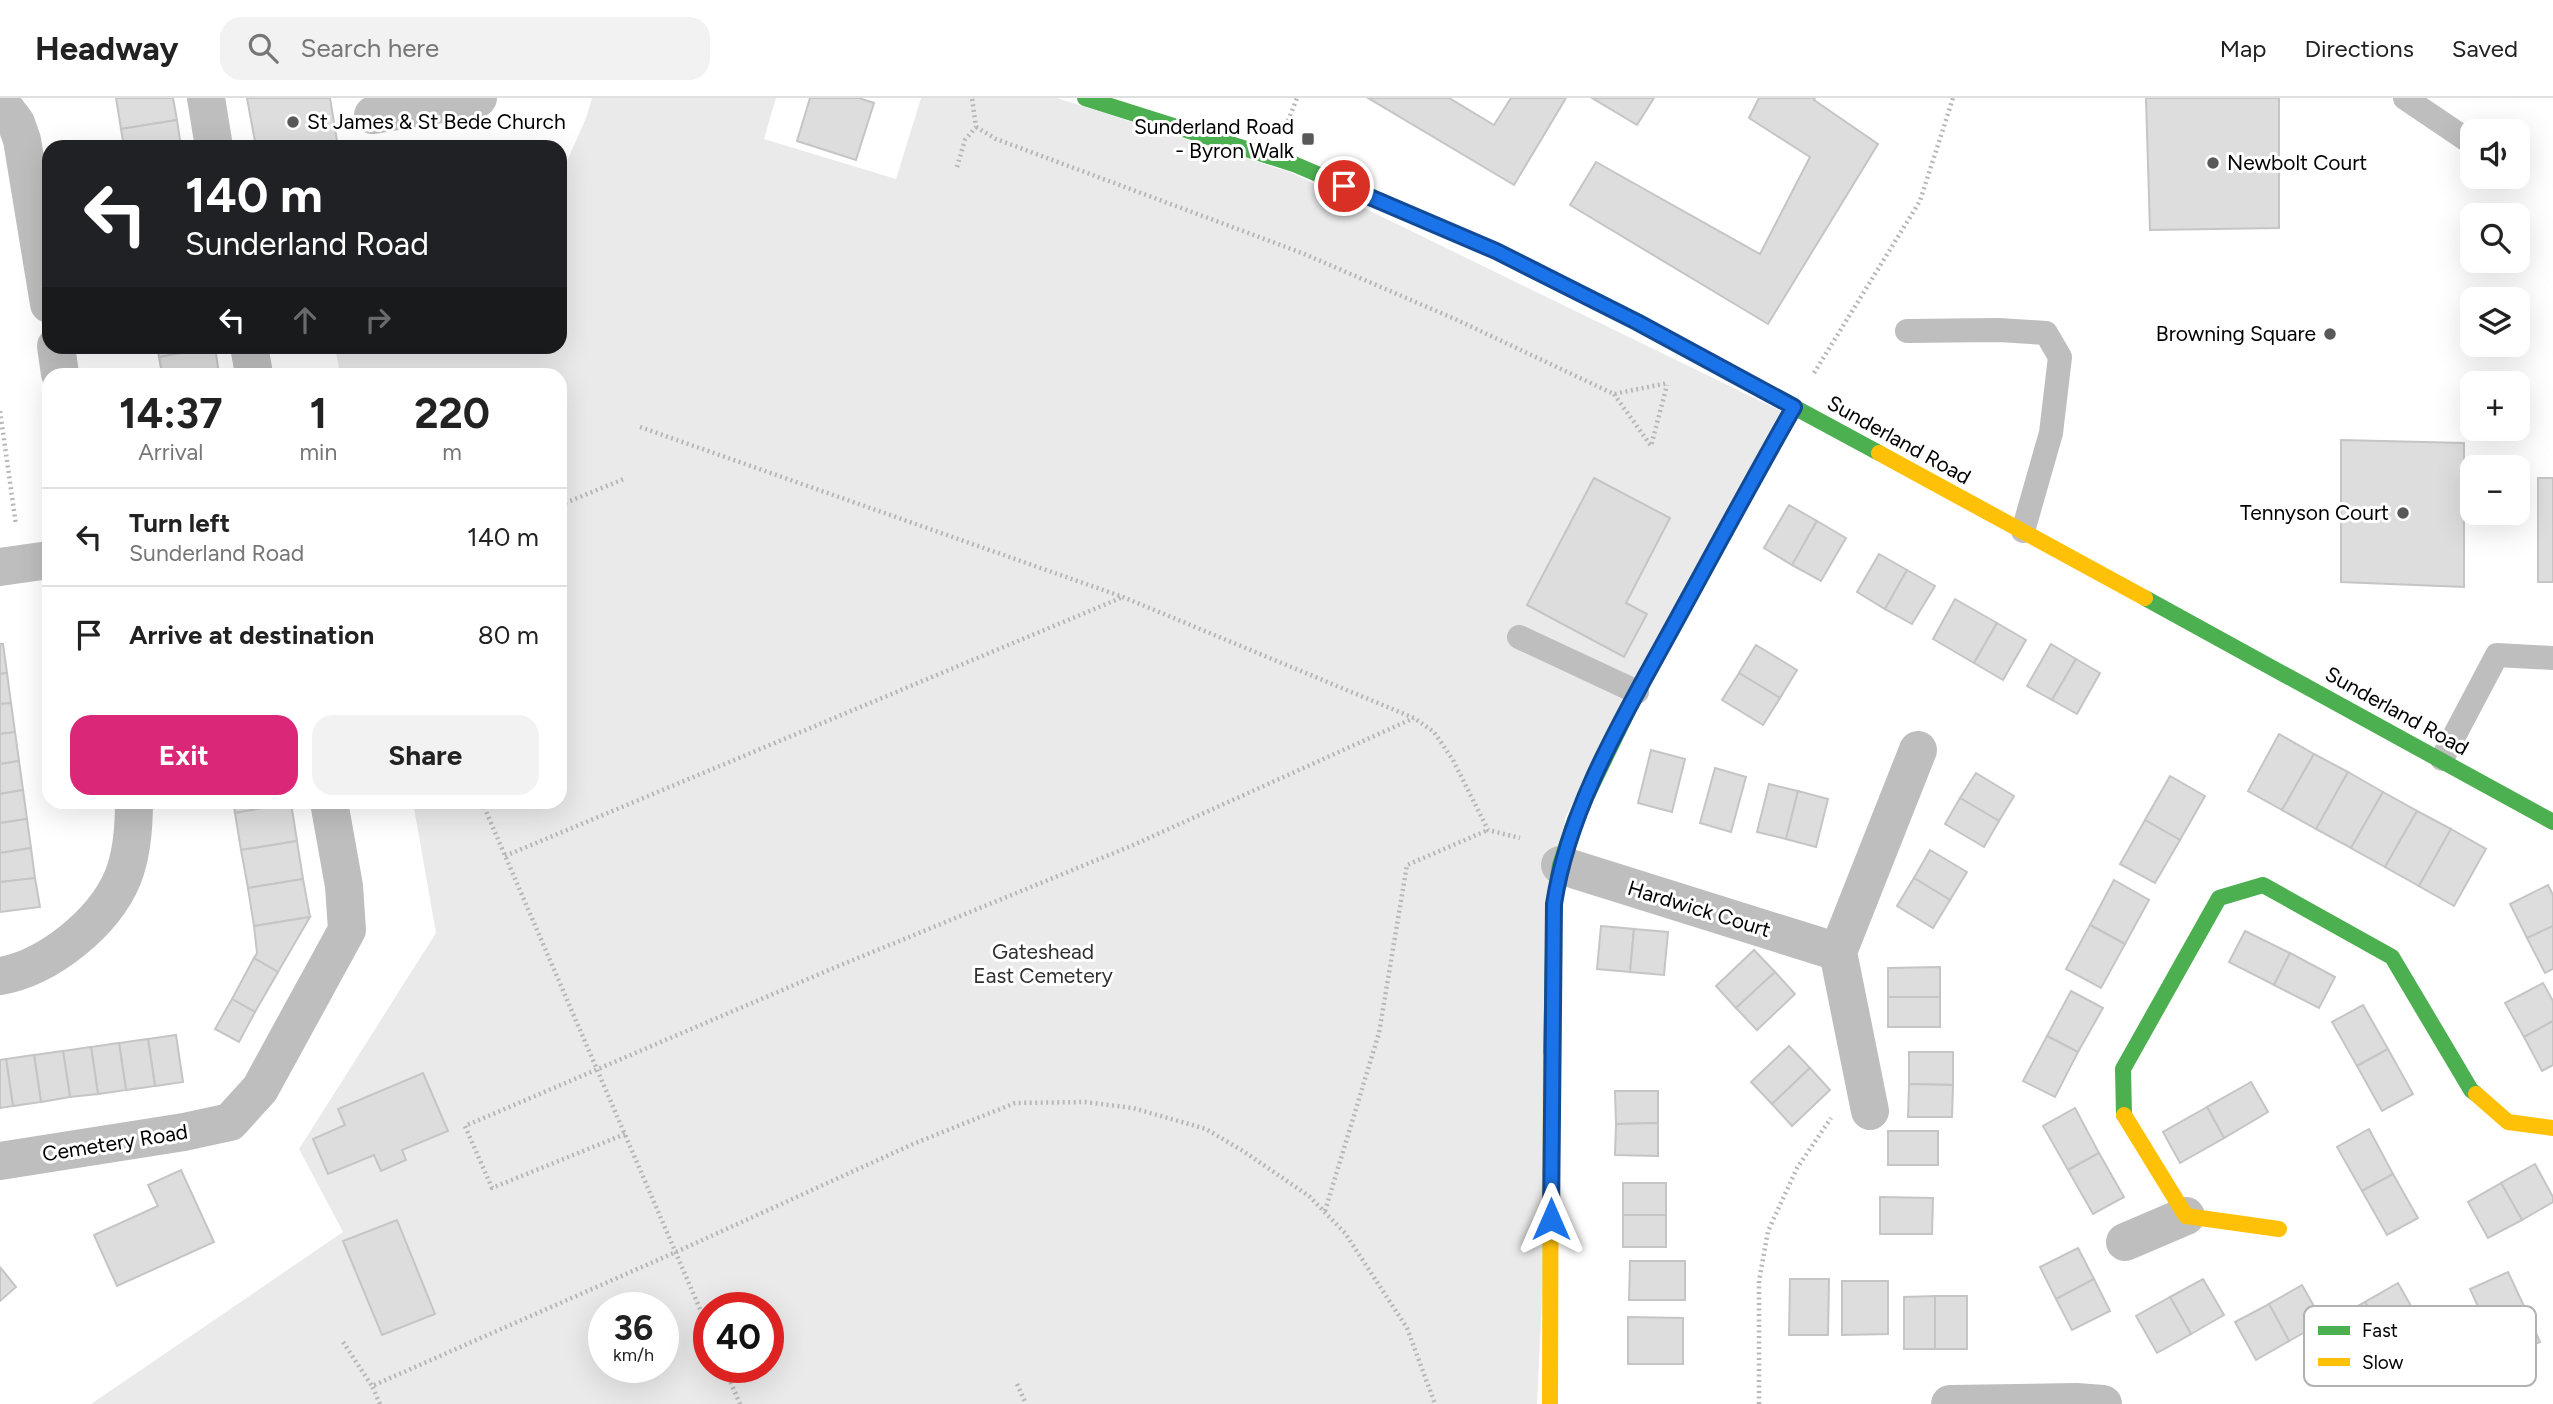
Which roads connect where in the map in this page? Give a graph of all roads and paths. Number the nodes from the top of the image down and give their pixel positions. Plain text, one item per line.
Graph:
1 (206, 98) edge
2 (478, 98) edge
3 (972, 98) edge
4 (1085, 98) edge
5 (1953, 98) edge
6 (2405, 98) edge
7 (0, 102) edge
8 (373, 115) dead end
9 (976, 127) junction
10 (2460, 135) edge
11 (213, 140) edge
12 (957, 167) dead end
13 (42, 261) edge
14 (1907, 331) dead end
15 (1672, 377) dead end
16 (1667, 385) junction
17 (1614, 394) junction
18 (1794, 407) junction
19 (0, 411) edge
20 (640, 426) dead end
21 (624, 479) dead end
22 (567, 502) edge
23 (2023, 531) junction
24 (24, 564) edge
25 (1123, 597) junction
26 (1519, 637) dead end
27 (2553, 658) edge
28 (1637, 692) junction
29 (1414, 718) junction
30 (1918, 750) dead end
31 (2442, 759) junction
32 (134, 809) edge
33 (330, 809) edge
34 (485, 809) edge
35 (2553, 822) edge
36 (1488, 830) junction
37 (1520, 838) dead end
38 (505, 856) junction
39 (1560, 865) junction
40 (1838, 952) junction
41 (0, 976) edge
42 (598, 1069) junction
43 (1870, 1111) joint
44 (2553, 1128) edge
45 (625, 1134) junction
46 (0, 1161) edge
47 (1325, 1211) junction
48 (2186, 1216) junction
49 (2279, 1230) dead end
50 (2125, 1242) dead end
51 (676, 1252) junction
52 (693, 1292) edge
53 (344, 1342) dead end
54 (731, 1383) edge
55 (1017, 1384) dead end
56 (372, 1386) junction
57 (380, 1404) edge
58 (740, 1404) edge
59 (1026, 1404) edge
60 (1435, 1404) edge
61 (1550, 1404) edge
62 (1759, 1404) edge
63 (1950, 1404) edge
64 (2103, 1404) edge

1 - 11 street
2 - 8 street
3 - 9 path
4 - 18 street, Sunderland Road
5 - 18 path
6 - 10 lane
7 - 13 street
9 - 12 path
9 - 17 path
14 - 23 lane
15 - 16 path
16 - 17 path
16 - 17 path
18 - 23 street, Sunderland Road
18 - 28 street
19 - 24 path
20 - 25 path
21 - 22 path
23 - 31 street, Sunderland Road
25 - 29 path
25 - 38 path
26 - 28 lane
27 - 31 lane
28 - 39 street
29 - 36 path
29 - 42 path
30 - 40 street
31 - 35 street, Sunderland Road
32 - 41 street
33 - 46 street, Cemetery Road
34 - 38 path
36 - 37 path
36 - 47 path
38 - 42 path
39 - 40 street, Hardwick Court
39 - 61 street
40 - 43 street
42 - 45 path
42 - 45 path
43 - 62 path
44 - 48 street
45 - 51 path
47 - 51 path
47 - 60 path
48 - 49 street
48 - 50 street
51 - 52 path
51 - 56 path
53 - 56 path
54 - 58 path
55 - 59 path
56 - 57 path
63 - 64 street

